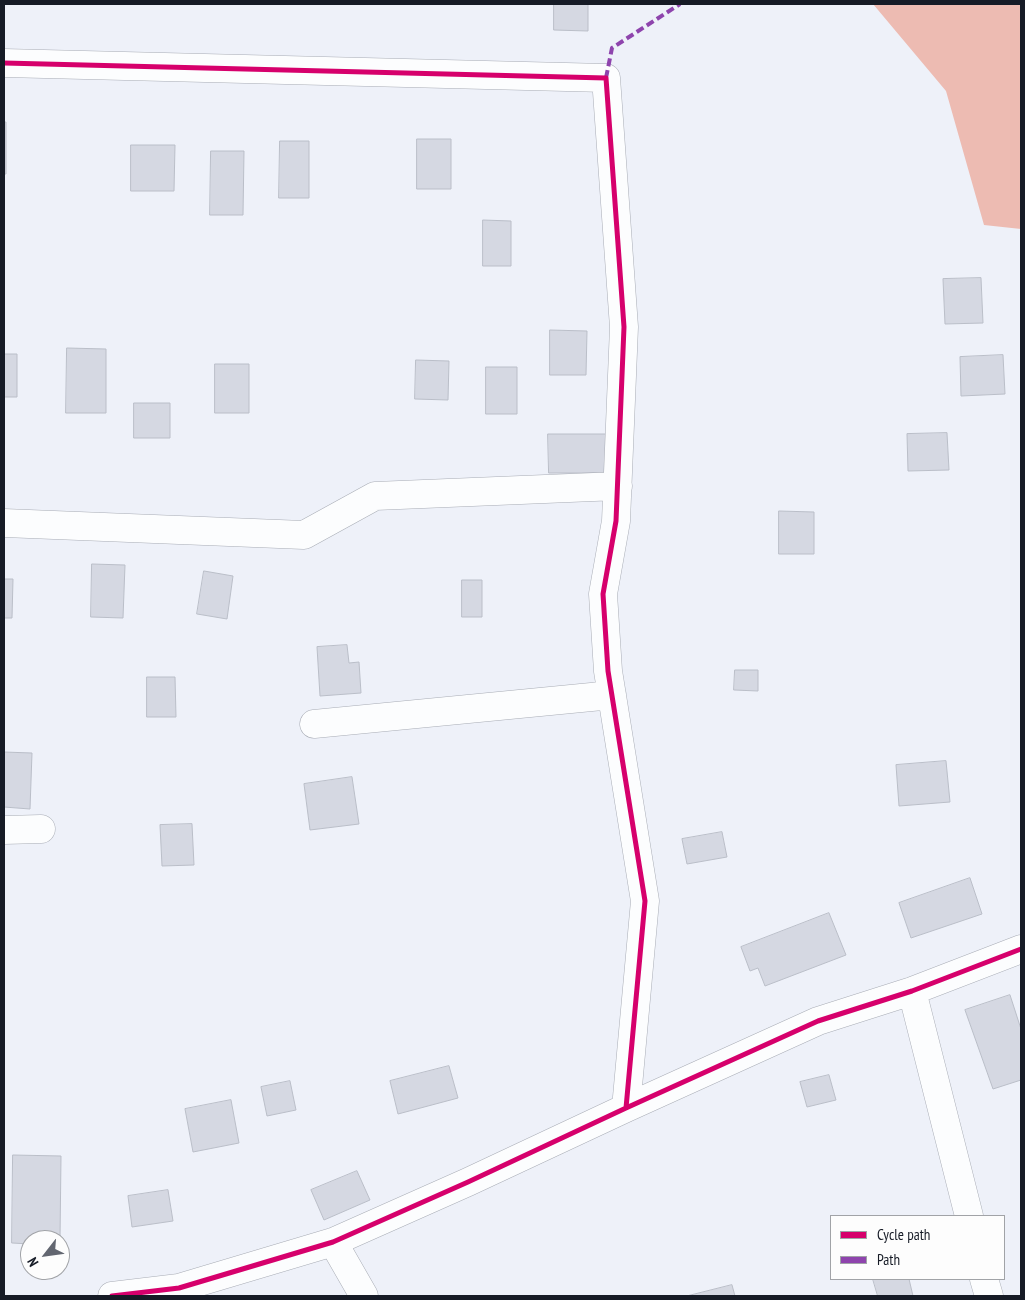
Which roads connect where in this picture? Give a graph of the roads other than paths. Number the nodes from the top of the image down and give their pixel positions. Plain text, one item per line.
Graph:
1 (4, 63) edge
2 (618, 486) junction
3 (4, 523) edge
4 (612, 695) junction
5 (314, 724) dead end
6 (41, 828) dead end
7 (4, 830) edge
8 (1021, 949) edge
9 (912, 991) junction
10 (626, 1108) junction
11 (969, 1215) edge
12 (332, 1242) junction
13 (984, 1280) edge
14 (112, 1296) edge
15 (364, 1296) edge
16 (989, 1296) edge

1 - 2 street
2 - 3 street
2 - 4 street
4 - 5 street
4 - 10 street
6 - 7 street
8 - 9 street
9 - 10 street
9 - 11 street
10 - 12 street
12 - 14 street
12 - 15 street
13 - 16 street

